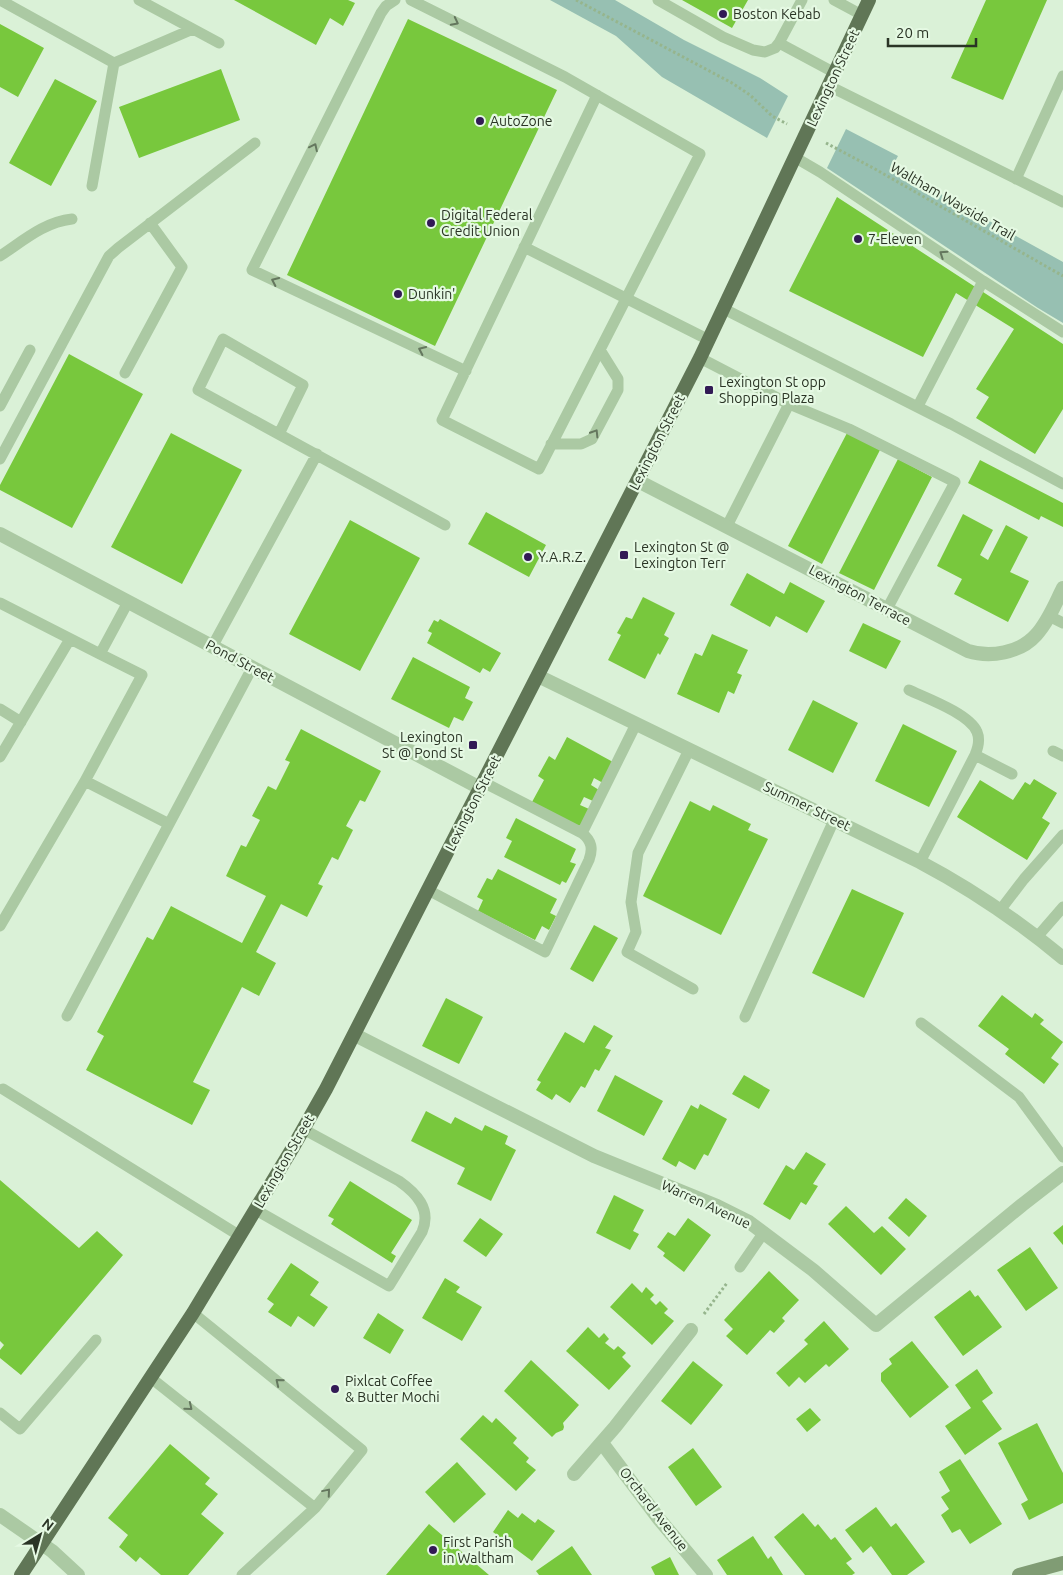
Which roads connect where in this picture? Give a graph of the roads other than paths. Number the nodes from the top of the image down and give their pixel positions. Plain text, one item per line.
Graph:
1 (0, 0) edge
2 (139, 0) edge
3 (395, 0) edge
4 (411, 0) edge
5 (658, 0) edge
6 (802, 0) edge
7 (834, 0) edge
8 (869, 0) edge
9 (862, 16) junction
10 (193, 29) junction
11 (219, 43) dead end
12 (779, 43) junction
13 (114, 63) junction
14 (835, 73) junction
15 (1063, 76) edge
16 (829, 86) junction
17 (597, 95) junction
18 (255, 143) dead end
19 (796, 158) junction
20 (1016, 179) junction
21 (92, 186) dead end
22 (1063, 202) edge
23 (72, 219) dead end
24 (150, 223) junction
25 (524, 247) junction
26 (0, 256) edge
27 (983, 281) junction
28 (626, 299) junction
29 (724, 309) junction
30 (1063, 332) edge
31 (709, 340) junction
32 (30, 350) dead end
33 (600, 350) junction
34 (700, 358) junction
35 (466, 371) junction
36 (125, 373) dead end
37 (789, 404) junction
38 (0, 406) edge
39 (918, 406) junction
40 (279, 434) junction
41 (551, 444) junction
42 (317, 454) junction
43 (0, 459) edge
44 (1061, 479) edge
45 (638, 481) junction
46 (445, 525) dead end
47 (727, 526) junction
48 (0, 534) edge
49 (1063, 588) edge
50 (128, 602) junction
51 (0, 603) edge
52 (887, 609) junction
53 (1049, 616) junction
54 (1063, 623) edge
55 (70, 639) junction
56 (212, 647) junction
57 (100, 654) junction
58 (252, 668) junction
59 (538, 676) junction
60 (909, 690) dead end
61 (0, 709) edge
62 (21, 722) junction
63 (636, 724) junction
64 (689, 750) junction
65 (975, 755) junction
66 (0, 757) edge
67 (1012, 774) dead end
68 (85, 781) junction
69 (481, 785) junction
70 (834, 820) junction
71 (169, 824) junction
72 (582, 833) junction
73 (1063, 835) edge
74 (920, 862) junction
75 (428, 890) junction
76 (1063, 907) edge
77 (1001, 909) junction
78 (0, 926) edge
79 (1037, 937) junction
80 (1063, 958) edge
81 (694, 988) dead end
82 (67, 1016) dead end
83 (745, 1017) dead end
84 (922, 1023) dead end
85 (354, 1035) junction
86 (3, 1089) dead end
87 (303, 1129) junction
88 (1063, 1157) edge
89 (1063, 1173) edge
90 (256, 1210) junction
91 (764, 1232) junction
92 (240, 1236) junction
93 (740, 1267) road end
94 (193, 1313) junction
95 (691, 1330) road end
96 (96, 1340) dead end
97 (151, 1378) junction
98 (0, 1413) edge
99 (602, 1443) junction
100 (574, 1474) dead end
101 (314, 1508) junction
102 (0, 1515) edge
103 (42, 1543) junction
104 (1063, 1562) edge
105 (21, 1575) edge
106 (78, 1575) edge
107 (242, 1575) edge
108 (706, 1575) edge
109 (1019, 1575) edge

1 - 13 lane
2 - 10 lane
35 -> 3 lane
4 -> 17 lane
5 - 12 lane
6 - 12 lane
7 - 9 lane
8 - 9 main road, Lexington Street
9 - 14 main road, Lexington Street
10 - 11 lane
10 - 13 lane
12 - 14 lane
13 - 21 lane
14 - 16 main road, Lexington Street
15 - 20 lane
16 - 19 main road, Lexington Street
16 - 20 lane
17 - 25 lane
17 - 28 lane
18 - 24 lane
27 -> 19 lane
19 - 29 main road, Lexington Street
20 - 22 lane
23 - 26 lane
24 - 36 lane
24 - 43 lane
25 - 28 lane
25 - 35 lane
27 - 30 lane
27 - 39 lane
28 - 31 lane
28 - 33 lane
29 - 31 main road, Lexington Street
29 - 39 lane
31 - 34 main road, Lexington Street
32 - 38 lane
33 - 41 lane
41 -> 33 lane
34 - 37 lane
34 - 45 main road, Lexington Street
35 - 41 lane
37 - 47 lane
37 - 52 lane
39 - 44 lane
40 - 40 lane
40 - 42 lane
42 - 46 lane
42 - 56 lane
45 - 47 street, Lexington Terrace
45 - 59 main road, Lexington Street
47 - 52 street, Lexington Terrace
48 - 50 street, Pond Street
49 - 53 street, Lexington Terrace
50 - 56 street, Pond Street
50 - 57 lane
51 - 55 lane
52 - 53 street, Lexington Terrace
53 - 54 lane
55 - 57 lane
55 - 62 lane
56 - 58 street, Pond Street
57 - 68 lane
58 - 69 street, Pond Street
58 - 71 lane
59 - 63 street, Summer Street
59 - 69 main road, Lexington Street
60 - 65 lane
61 - 62 lane
62 - 66 lane
63 - 64 street, Summer Street
63 - 72 lane
64 - 70 street, Summer Street
64 - 81 lane
65 - 67 lane
65 - 74 lane
68 - 71 lane
68 - 78 lane
69 - 72 lane
69 - 75 main road, Lexington Street
70 - 74 street, Summer Street
70 - 83 lane
71 - 82 lane
72 - 75 lane
73 - 77 lane
74 - 77 street, Summer Street
75 - 85 main road, Lexington Street
76 - 79 lane
77 - 79 street, Summer Street
79 - 80 street, Summer Street
84 - 88 lane
85 - 87 main road, Lexington Street
85 - 91 street, Warren Avenue
86 - 92 lane
87 - 90 main road, Lexington Street
87 - 90 lane
89 - 91 street, Warren Avenue
90 - 92 main road, Lexington Street
91 - 93 lane
92 - 94 main road, Lexington Street
94 - 97 main road, Lexington Street
101 -> 94 lane
95 - 99 street
96 - 98 lane
97 -> 101 lane
97 - 103 main road, Lexington Street
99 - 100 street
99 - 108 street, Orchard Avenue
101 - 107 lane
102 - 103 street
103 - 105 main road, Lexington Street
103 - 106 street
104 - 109 main road

